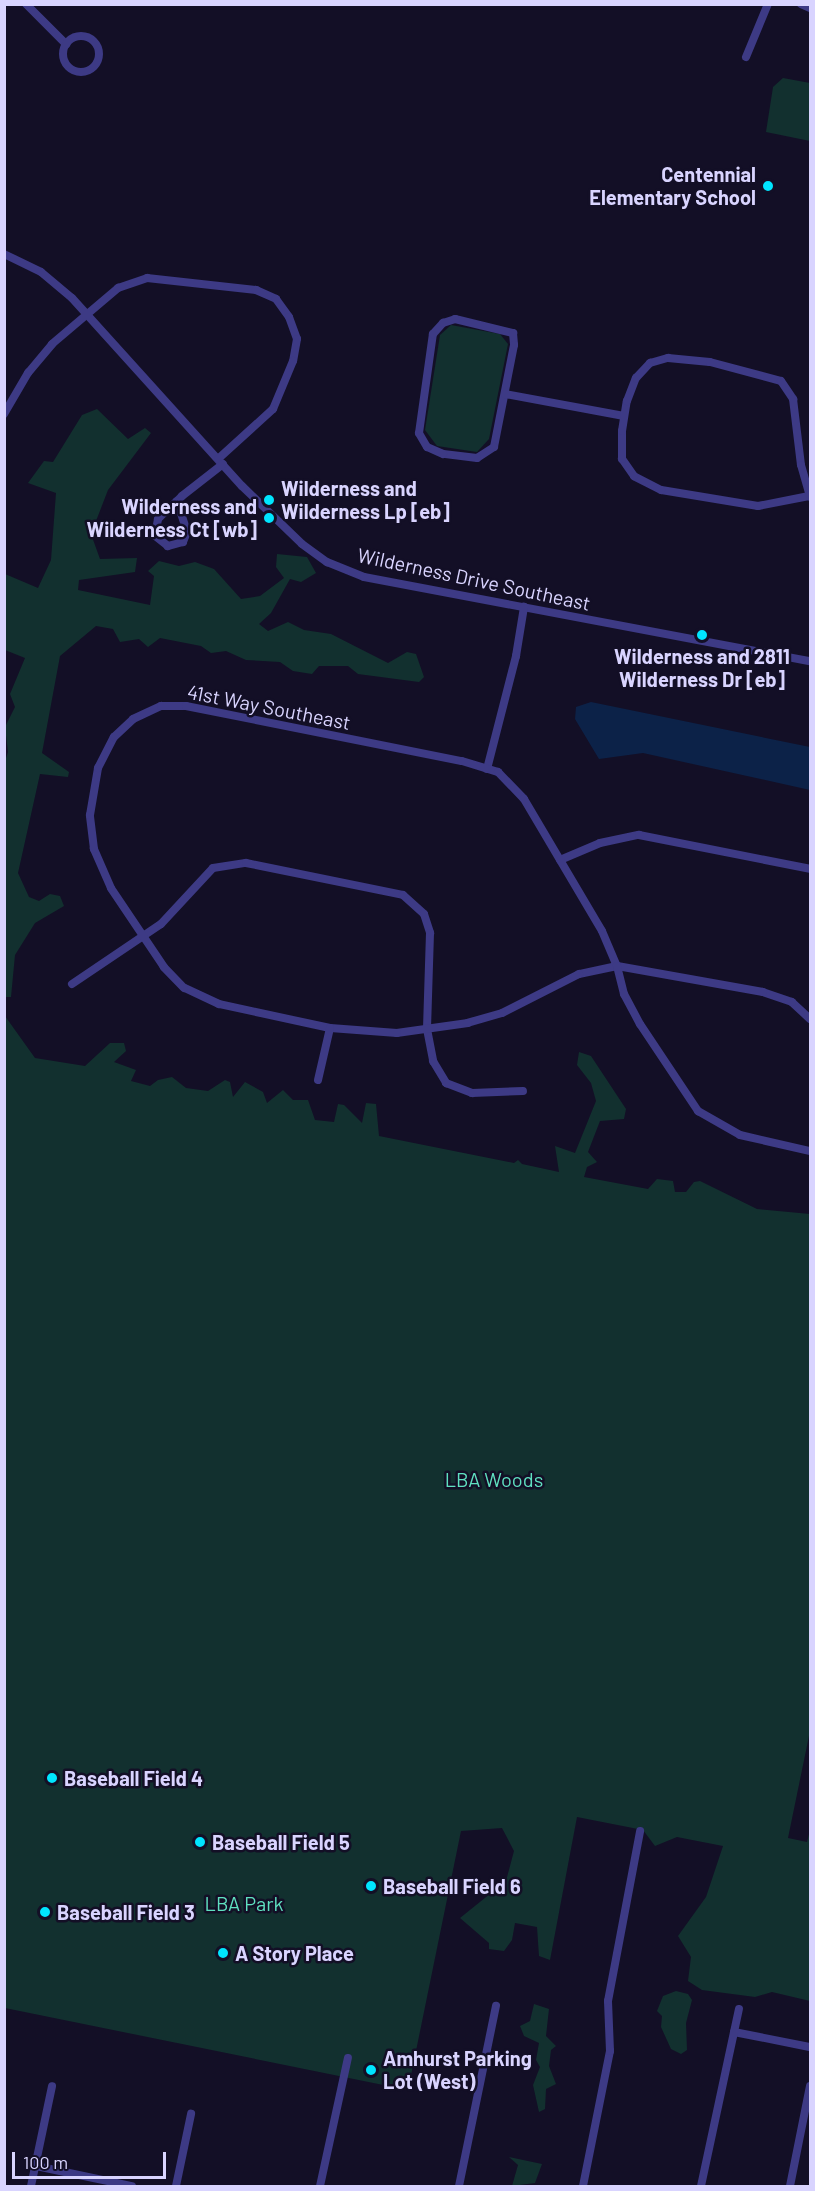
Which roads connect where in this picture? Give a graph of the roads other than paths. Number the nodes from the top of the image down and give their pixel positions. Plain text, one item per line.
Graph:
1 (26, 4) edge
2 (768, 4) edge
3 (801, 4) edge
4 (810, 8) edge
5 (66, 44) junction
6 (746, 57) dead end
7 (4, 254) edge
8 (87, 314) junction
9 (505, 394) junction
10 (4, 414) edge
11 (624, 416) junction
12 (220, 462) junction
13 (810, 496) edge
14 (177, 501) junction
15 (524, 607) junction
16 (810, 661) edge
17 (487, 769) junction
18 (560, 860) junction
19 (810, 869) edge
20 (145, 934) junction
21 (617, 966) junction
22 (72, 984) dead end
23 (810, 1018) edge
24 (330, 1028) junction
25 (427, 1029) junction
26 (318, 1080) dead end
27 (523, 1091) dead end
28 (810, 1151) edge
29 (640, 1831) dead end
30 (496, 2006) dead end
31 (739, 2009) dead end
32 (734, 2032) junction
33 (810, 2047) edge
34 (348, 2058) dead end
35 (52, 2086) dead end
36 (810, 2086) edge
37 (191, 2114) dead end
38 (36, 2166) junction
39 (31, 2187) edge
40 (132, 2187) edge
41 (176, 2187) edge
42 (320, 2187) edge
43 (459, 2187) edge
44 (583, 2187) edge
45 (701, 2187) edge
46 (790, 2187) edge

1 - 5 street
2 - 6 street
3 - 4 street
5 - 5 street
7 - 8 street, Wilderness Drive Southeast
8 - 10 street
8 - 12 street, Wilderness Drive Southeast
8 - 12 street
9 - 9 street
9 - 11 street
11 - 13 street
11 - 13 street
12 - 14 street
12 - 15 street, Wilderness Drive Southeast
14 - 14 street
15 - 16 street, Wilderness Drive Southeast
15 - 17 street
17 - 18 street, 41st Way Southeast
17 - 20 street, 41st Way Southeast
18 - 19 street
18 - 21 street, 41st Way Southeast
20 - 22 street
20 - 24 street, 41st Way Southeast
20 - 25 street
21 - 23 street, 41st Way Southeast
21 - 25 street, 41st Way Southeast
21 - 28 street
24 - 25 street, 41st Way Southeast
24 - 26 street
25 - 27 street
29 - 44 street
30 - 43 street
31 - 32 street
32 - 33 street
32 - 45 street
34 - 42 street
35 - 38 street
36 - 46 street
37 - 41 street
38 - 39 street
38 - 40 street

